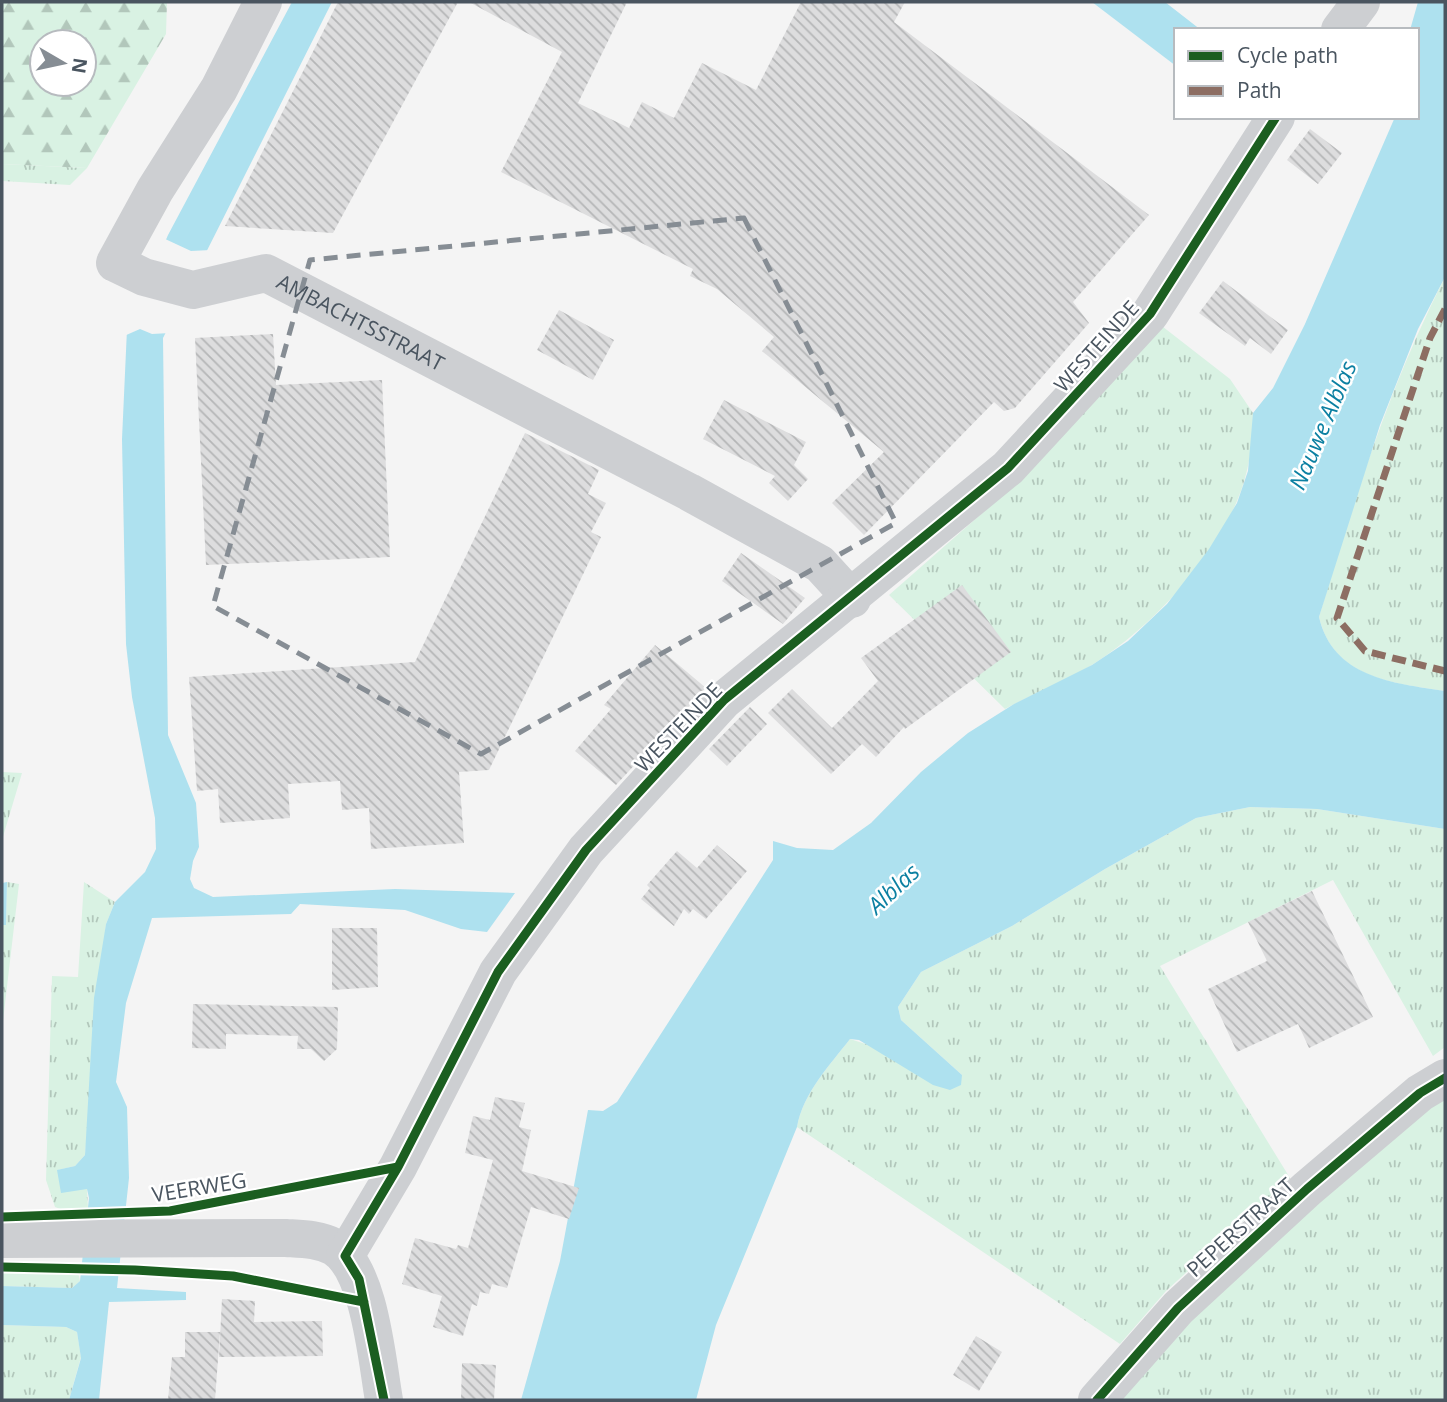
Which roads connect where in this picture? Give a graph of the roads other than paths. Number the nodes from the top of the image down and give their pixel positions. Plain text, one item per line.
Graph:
1 (263, 2) edge
2 (1361, 2) edge
3 (1342, 28) edge
4 (1275, 119) edge
5 (852, 599) junction
6 (1433, 1086) edge
7 (2, 1239) edge
8 (345, 1256) junction
9 (384, 1400) edge
10 (1097, 1400) edge

1 - 5 street, AMBACHTSSTRAAT
2 - 3 street
4 - 5 street, WESTEINDE
5 - 8 street, WESTEINDE
6 - 10 street, PEPERSTRAAT
7 - 8 street
8 - 9 street

